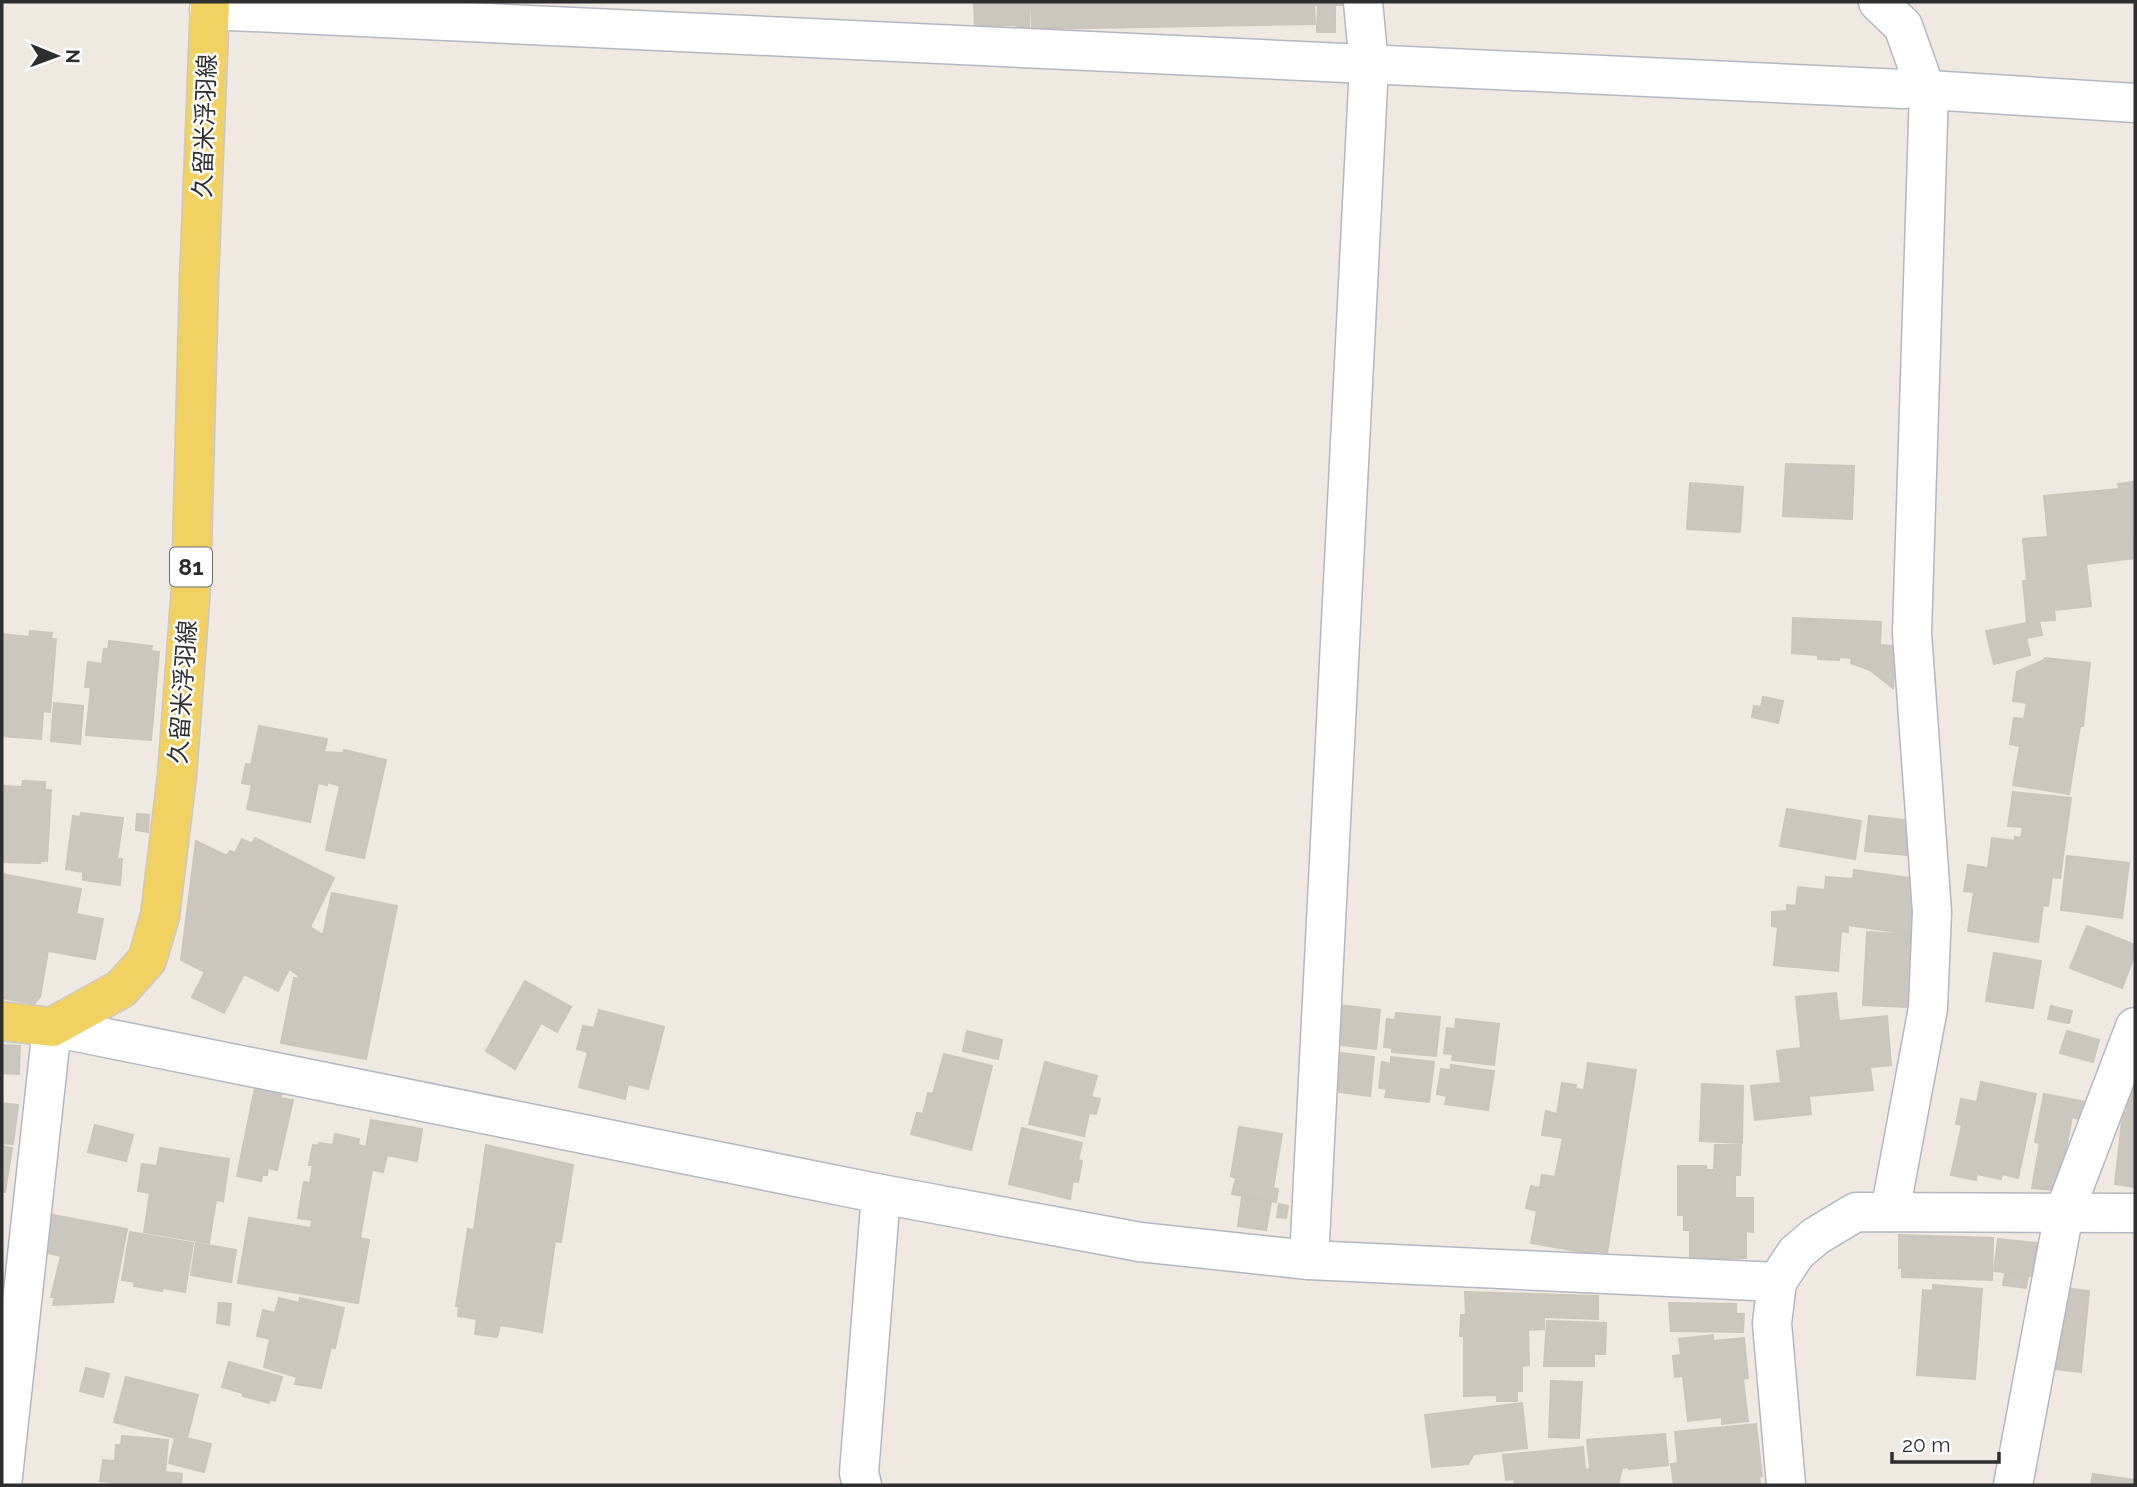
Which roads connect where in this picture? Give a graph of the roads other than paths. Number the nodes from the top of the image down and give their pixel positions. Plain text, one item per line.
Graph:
1 (1363, 2) edge
2 (1878, 2) edge
3 (210, 6) edge
4 (1369, 65) junction
5 (1926, 87) junction
6 (2135, 103) edge
7 (2, 1021) edge
8 (52, 1027) junction
9 (2135, 1027) edge
10 (881, 1194) junction
11 (1890, 1212) junction
12 (2064, 1213) junction
13 (2135, 1213) edge
14 (1309, 1260) junction
15 (1777, 1282) junction
16 (2, 1485) edge
17 (862, 1485) edge
18 (1786, 1485) edge
19 (2013, 1485) edge

1 - 4 street
2 - 5 street
3 - 4 street
3 - 8 main road, 久留米浮羽線 / 81
4 - 5 street
4 - 14 street
5 - 6 street
5 - 11 street
7 - 8 main road
8 - 10 street
8 - 16 street
9 - 12 street
10 - 14 street
10 - 17 street
11 - 12 street
11 - 15 street
12 - 13 street
12 - 19 street
14 - 15 street
15 - 18 street

